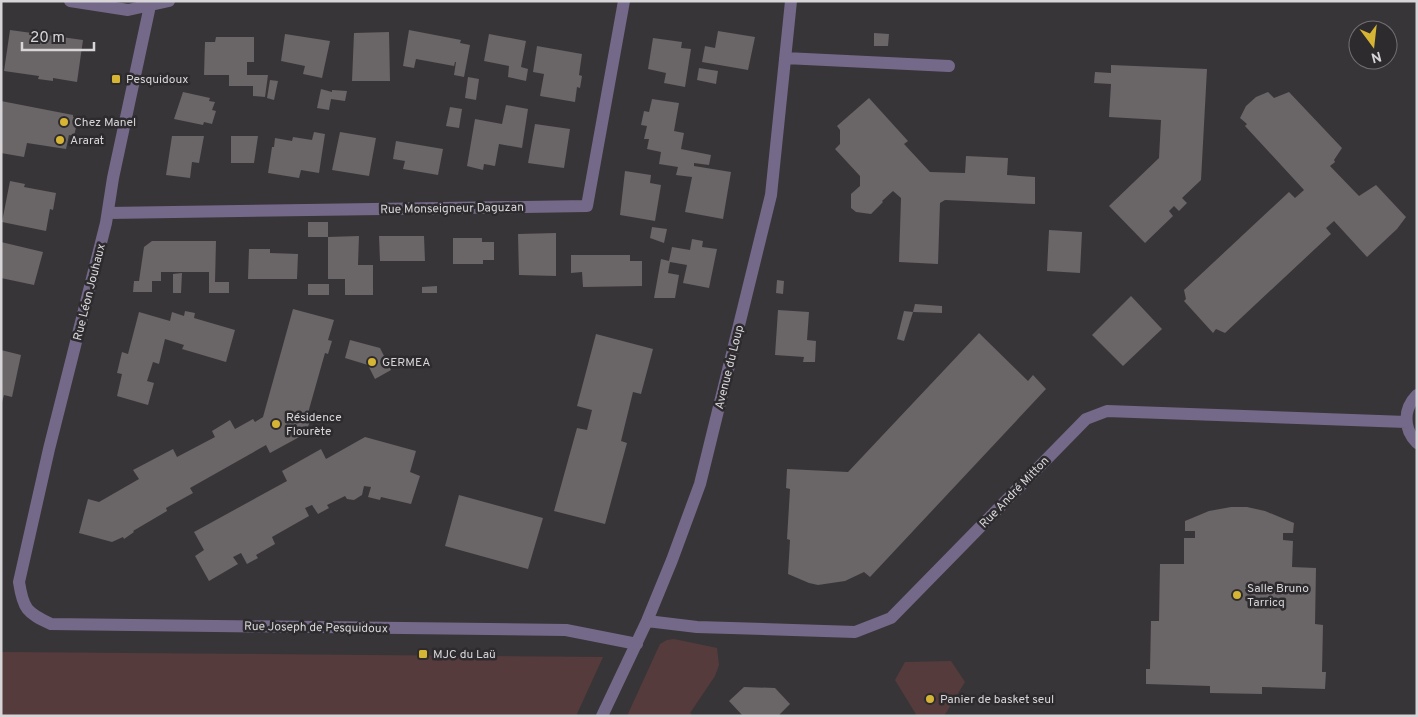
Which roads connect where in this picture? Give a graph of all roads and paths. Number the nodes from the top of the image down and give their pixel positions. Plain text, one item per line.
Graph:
1 (70, 1) edge
2 (169, 1) edge
3 (624, 1) edge
4 (791, 1) edge
5 (151, 3) edge
6 (785, 58) junction
7 (949, 66) dead end
8 (108, 213) junction
9 (1417, 395) edge
10 (1406, 422) junction
11 (1417, 443) edge
12 (19, 582) joint
13 (647, 621) junction
14 (637, 644) junction
15 (602, 716) edge

1 - 5 street
2 - 5 street
3 - 8 street, Rue Monseigneur Daguzan
4 - 6 street, Avenue du Loup
5 - 8 street, Rue Léon Jouhaux
6 - 7 street
6 - 13 street, Avenue du Loup
8 - 12 street, Rue Léon Jouhaux
9 - 10 street
10 - 11 street
10 - 13 street, Rue André Mitton
12 - 14 street, Rue Joseph de Pesquidoux
13 - 14 street, Avenue du Loup
14 - 15 street, Avenue du Loup

